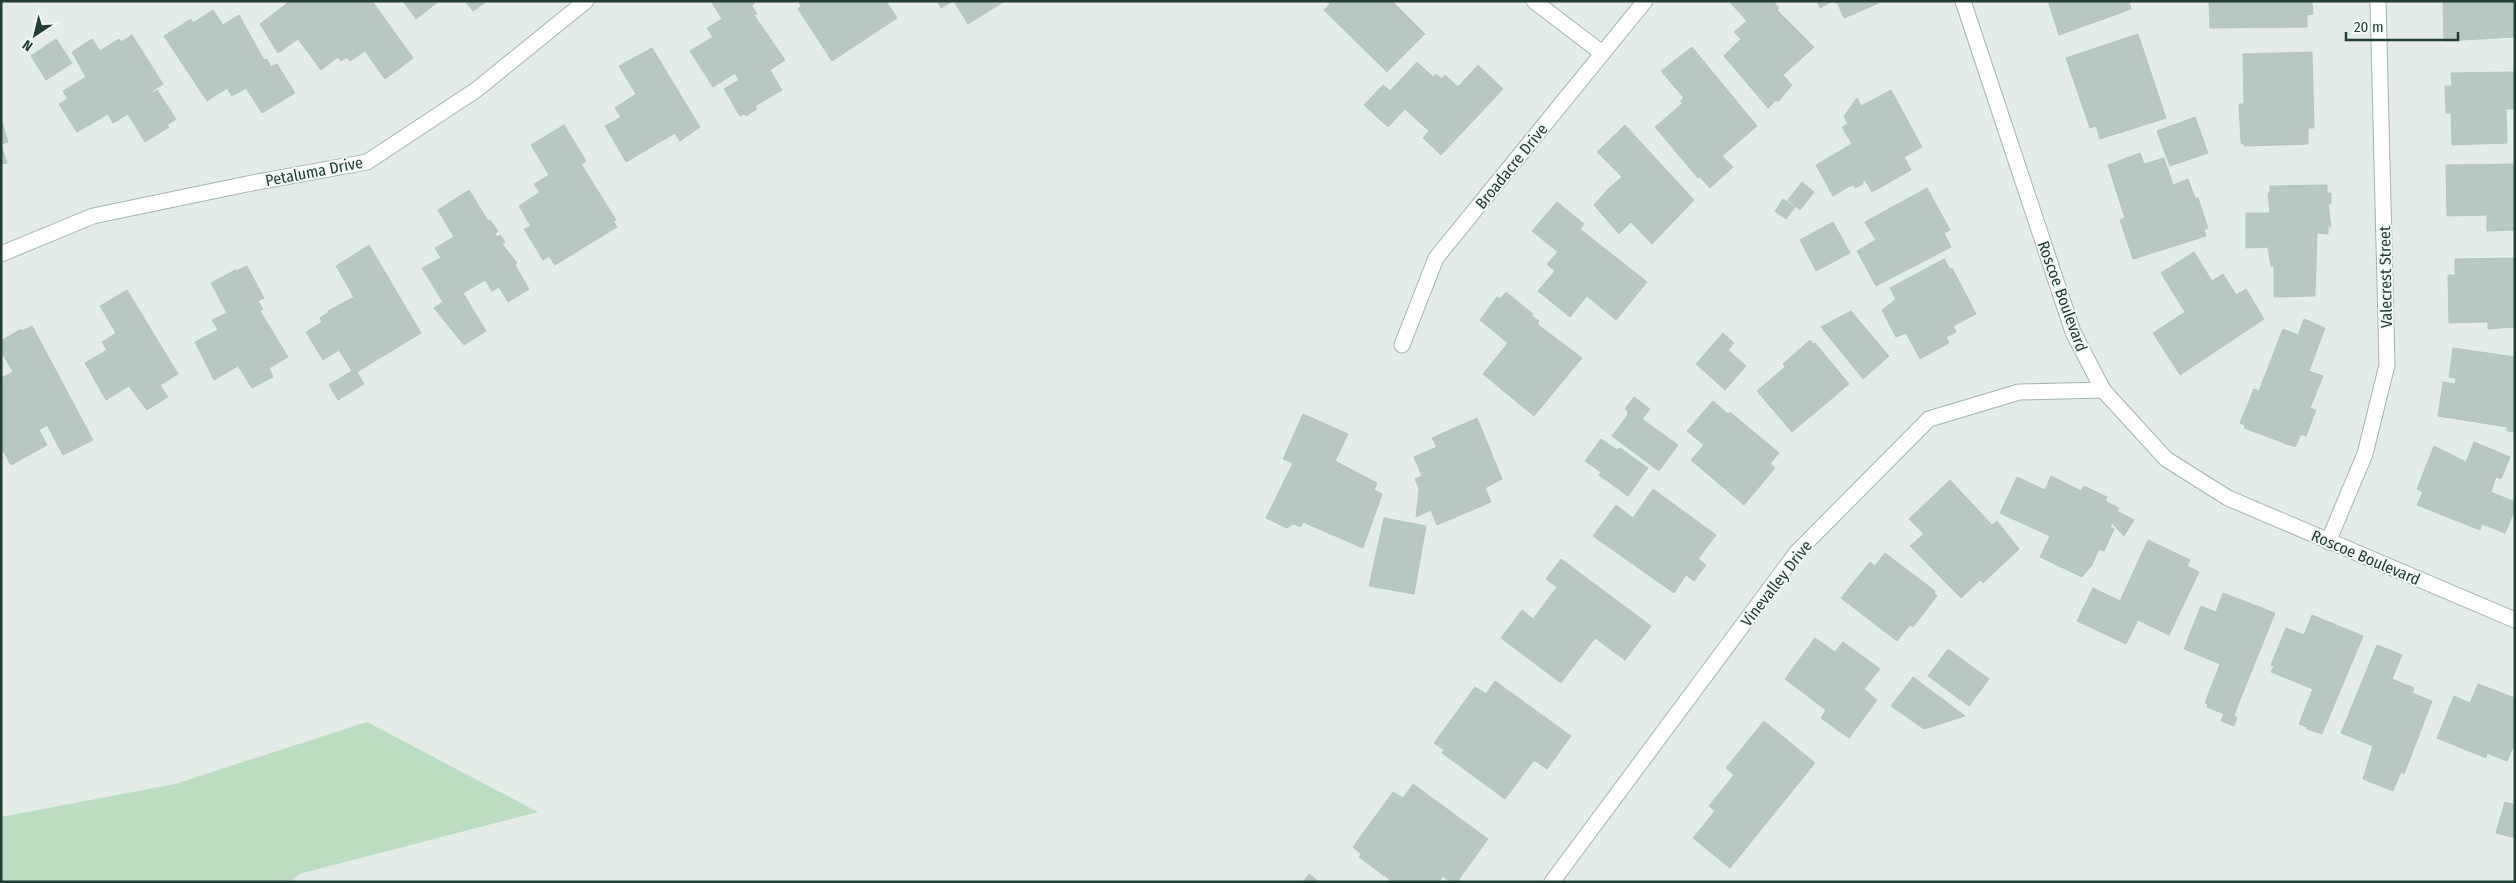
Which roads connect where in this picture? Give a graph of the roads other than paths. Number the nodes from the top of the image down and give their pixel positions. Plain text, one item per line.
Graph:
1 (586, 1) edge
2 (1534, 1) edge
3 (1646, 1) edge
4 (1963, 1) edge
5 (2378, 1) edge
6 (1602, 54) junction
7 (1, 254) edge
8 (1402, 345) dead end
9 (2102, 390) junction
10 (2328, 542) junction
11 (2515, 620) edge
12 (1552, 882) edge

1 - 7 street, Petaluma Drive
2 - 6 street
3 - 6 street, Broadacre Drive
4 - 9 street, Roscoe Boulevard
5 - 10 street, Valecrest Street
6 - 8 street, Broadacre Drive
9 - 10 street, Roscoe Boulevard
9 - 12 street, Vinevalley Drive
10 - 11 street, Roscoe Boulevard

